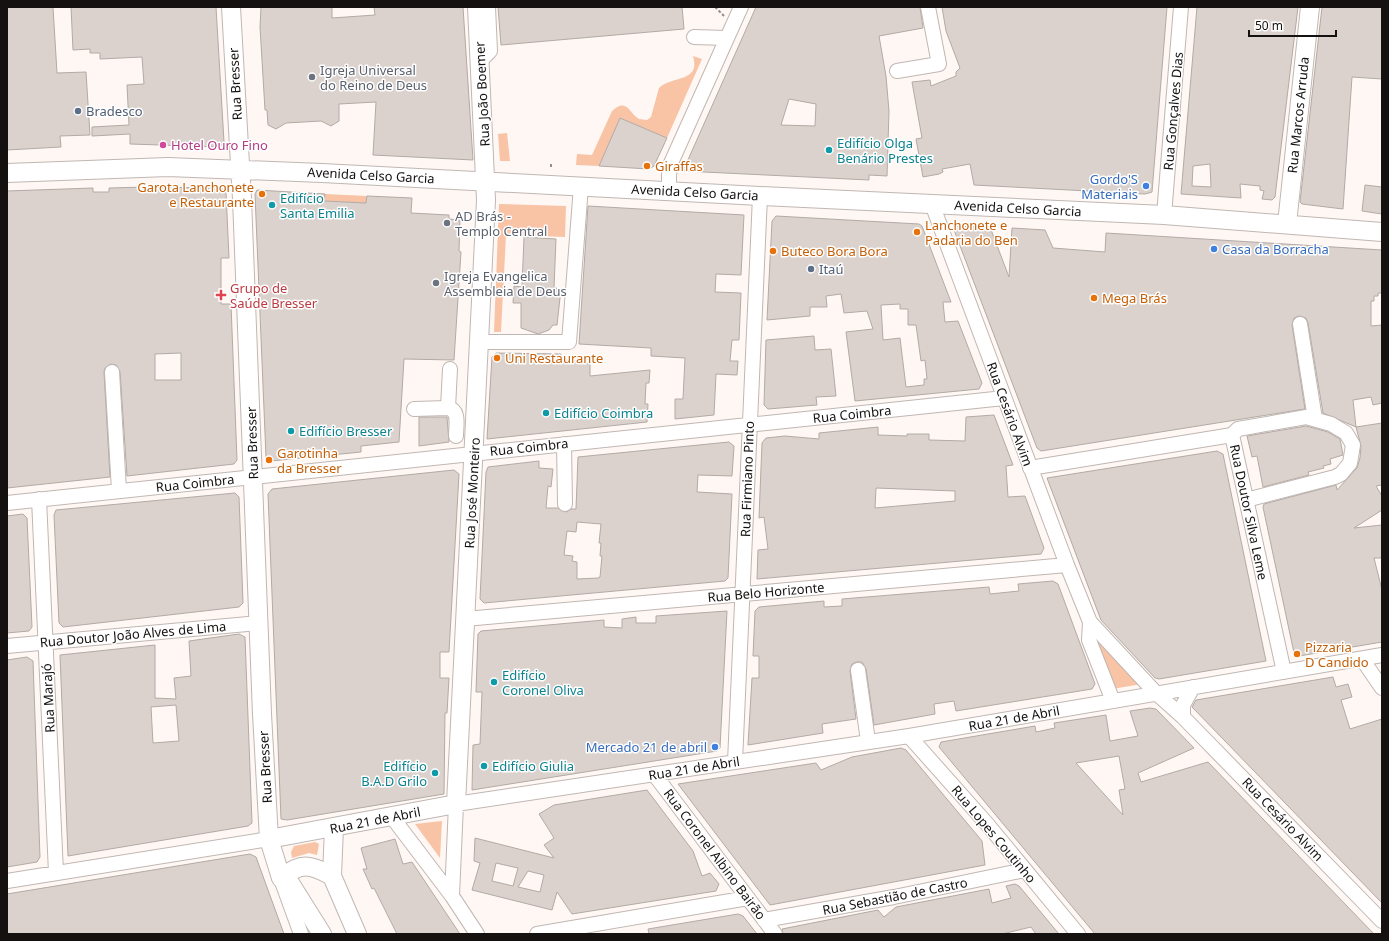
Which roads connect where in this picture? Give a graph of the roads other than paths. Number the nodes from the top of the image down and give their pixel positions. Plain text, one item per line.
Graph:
1 (230, 7) edge
2 (477, 7) edge
3 (488, 7) edge
4 (741, 7) edge
5 (928, 7) edge
6 (1181, 7) edge
7 (1310, 7) edge
8 (694, 38) dead end
9 (726, 38) junction
10 (480, 62) junction
11 (897, 70) dead end
12 (240, 170) junction
13 (7, 173) edge
14 (486, 181) junction
15 (581, 186) junction
16 (669, 191) junction
17 (760, 196) junction
18 (932, 204) junction
19 (1164, 215) junction
20 (1287, 224) junction
21 (1382, 232) edge
22 (1300, 324) dead end
23 (479, 342) junction
24 (450, 369) dead end
25 (112, 372) dead end
26 (1004, 398) junction
27 (448, 408) junction
28 (414, 409) dead end
29 (1315, 419) junction
30 (749, 424) junction
31 (1232, 435) junction
32 (456, 436) dead end
33 (564, 444) junction
34 (473, 453) junction
35 (1030, 468) junction
36 (253, 477) junction
37 (119, 490) junction
38 (39, 499) junction
39 (1246, 500) junction
40 (7, 502) edge
41 (565, 504) dead end
42 (1067, 565) junction
43 (742, 594) junction
44 (465, 619) junction
45 (1090, 622) junction
46 (258, 623) junction
47 (45, 642) junction
48 (7, 646) edge
49 (1382, 655) edge
50 (1362, 658) junction
51 (858, 670) dead end
52 (1284, 672) junction
53 (1193, 686) junction
54 (1382, 688) edge
55 (1155, 692) junction
56 (1113, 701) junction
57 (1183, 717) junction
58 (909, 736) junction
59 (868, 741) junction
60 (735, 762) junction
61 (654, 774) junction
62 (456, 804) junction
63 (392, 817) junction
64 (334, 827) junction
65 (269, 839) junction
66 (1025, 870) junction
67 (56, 873) junction
68 (332, 876) junction
69 (281, 878) junction
70 (7, 881) edge
71 (452, 896) junction
72 (748, 898) junction
73 (764, 920) junction
74 (1382, 921) edge
75 (301, 934) edge
76 (322, 934) edge
77 (357, 934) edge
78 (477, 934) edge
79 (536, 934) edge
80 (775, 934) edge
81 (1078, 934) edge

1 - 12 main road, Rua Bresser
2 - 10 main road, Rua João Boemer
3 - 10 street
4 - 9 street
5 - 11 street
6 - 19 street, Rua Gonçalves Dias
7 - 20 main road, Rua Marcos Arruda
8 - 9 street
9 - 16 street
10 - 14 main road, Rua João Boemer
12 - 13 main road, Avenida Celso Garcia
12 - 14 main road, Avenida Celso Garcia
12 - 36 main road, Rua Bresser
14 - 15 main road, Avenida Celso Garcia
14 - 23 main road, Rua José Monteiro
15 - 16 main road, Avenida Celso Garcia
15 - 23 street
16 - 17 main road, Avenida Celso Garcia
17 - 18 main road, Avenida Celso Garcia
17 - 30 street, Rua Firmiano Pinto
18 - 19 main road, Avenida Celso Garcia
18 - 26 street, Rua Cesário Alvim
19 - 20 main road, Avenida Celso Garcia
20 - 21 main road, Avenida Celso Garcia
22 - 29 street
23 - 34 main road, Rua José Monteiro
24 - 27 street
25 - 37 street
26 - 30 street, Rua Coimbra
26 - 35 street, Rua Cesário Alvim
27 - 28 street
27 - 32 street
29 - 31 street
29 - 39 street
30 - 33 street, Rua Coimbra
30 - 43 street, Rua Firmiano Pinto
31 - 35 street, Rua Doutor Silva Leme
31 - 39 street, Rua Doutor Silva Leme
33 - 34 street, Rua Coimbra
33 - 41 street
34 - 36 street, Rua Coimbra
34 - 44 main road, Rua José Monteiro
35 - 42 street, Rua Cesário Alvim
36 - 37 street, Rua Coimbra
36 - 46 main road, Rua Bresser
37 - 38 street, Rua Coimbra
38 - 40 street, Rua Coimbra
38 - 47 street, Rua Marajó
39 - 52 street, Rua Doutor Silva Leme
42 - 43 street, Rua Belo Horizonte
42 - 45 street, Rua Cesário Alvim
43 - 44 street, Rua Belo Horizonte
43 - 60 street, Rua Firmiano Pinto
44 - 62 main road, Rua José Monteiro
45 - 55 street, Rua Cesário Alvim
45 - 56 street, Rua Cesário Alvim
46 - 47 street, Rua Doutor João Alves de Lima
46 - 65 main road, Rua Bresser
47 - 48 street, Rua Doutor João Alves de Lima
47 - 67 street, Rua Marajó
49 - 50 street, Rua 21 de Abril
50 - 52 street, Rua 21 de Abril
50 - 54 street
51 - 59 street
52 - 53 street, Rua 21 de Abril
53 - 55 street, Rua 21 de Abril
53 - 57 street
55 - 56 street, Rua 21 de Abril
55 - 57 street, Rua Cesário Alvim
56 - 58 street, Rua 21 de Abril
57 - 74 street, Rua Cesário Alvim
58 - 59 street, Rua 21 de Abril
58 - 66 street, Rua Lopes Coutinho
59 - 60 street, Rua 21 de Abril
60 - 61 street, Rua 21 de Abril
61 - 62 street, Rua 21 de Abril
61 - 72 street, Rua Coronel Albino Bairão
62 - 63 main road, Rua 21 de Abril
62 - 71 street
63 - 64 main road, Rua 21 de Abril
63 - 71 street
64 - 65 main road, Rua 21 de Abril
64 - 68 main road
65 - 67 street, Rua 21 de Abril
65 - 69 main road, Rua Bresser
66 - 73 street, Rua Sebastião de Castro
66 - 81 street, Rua Lopes Coutinho
67 - 70 street, Rua 21 de Abril
68 - 69 main road
68 - 77 main road
69 - 75 street, Rua Bresser
69 - 76 main road, Rua Bresser
71 - 78 street
72 - 73 street, Rua Coronel Albino Bairão
72 - 79 street
73 - 80 street, Rua Coronel Albino Bairão

